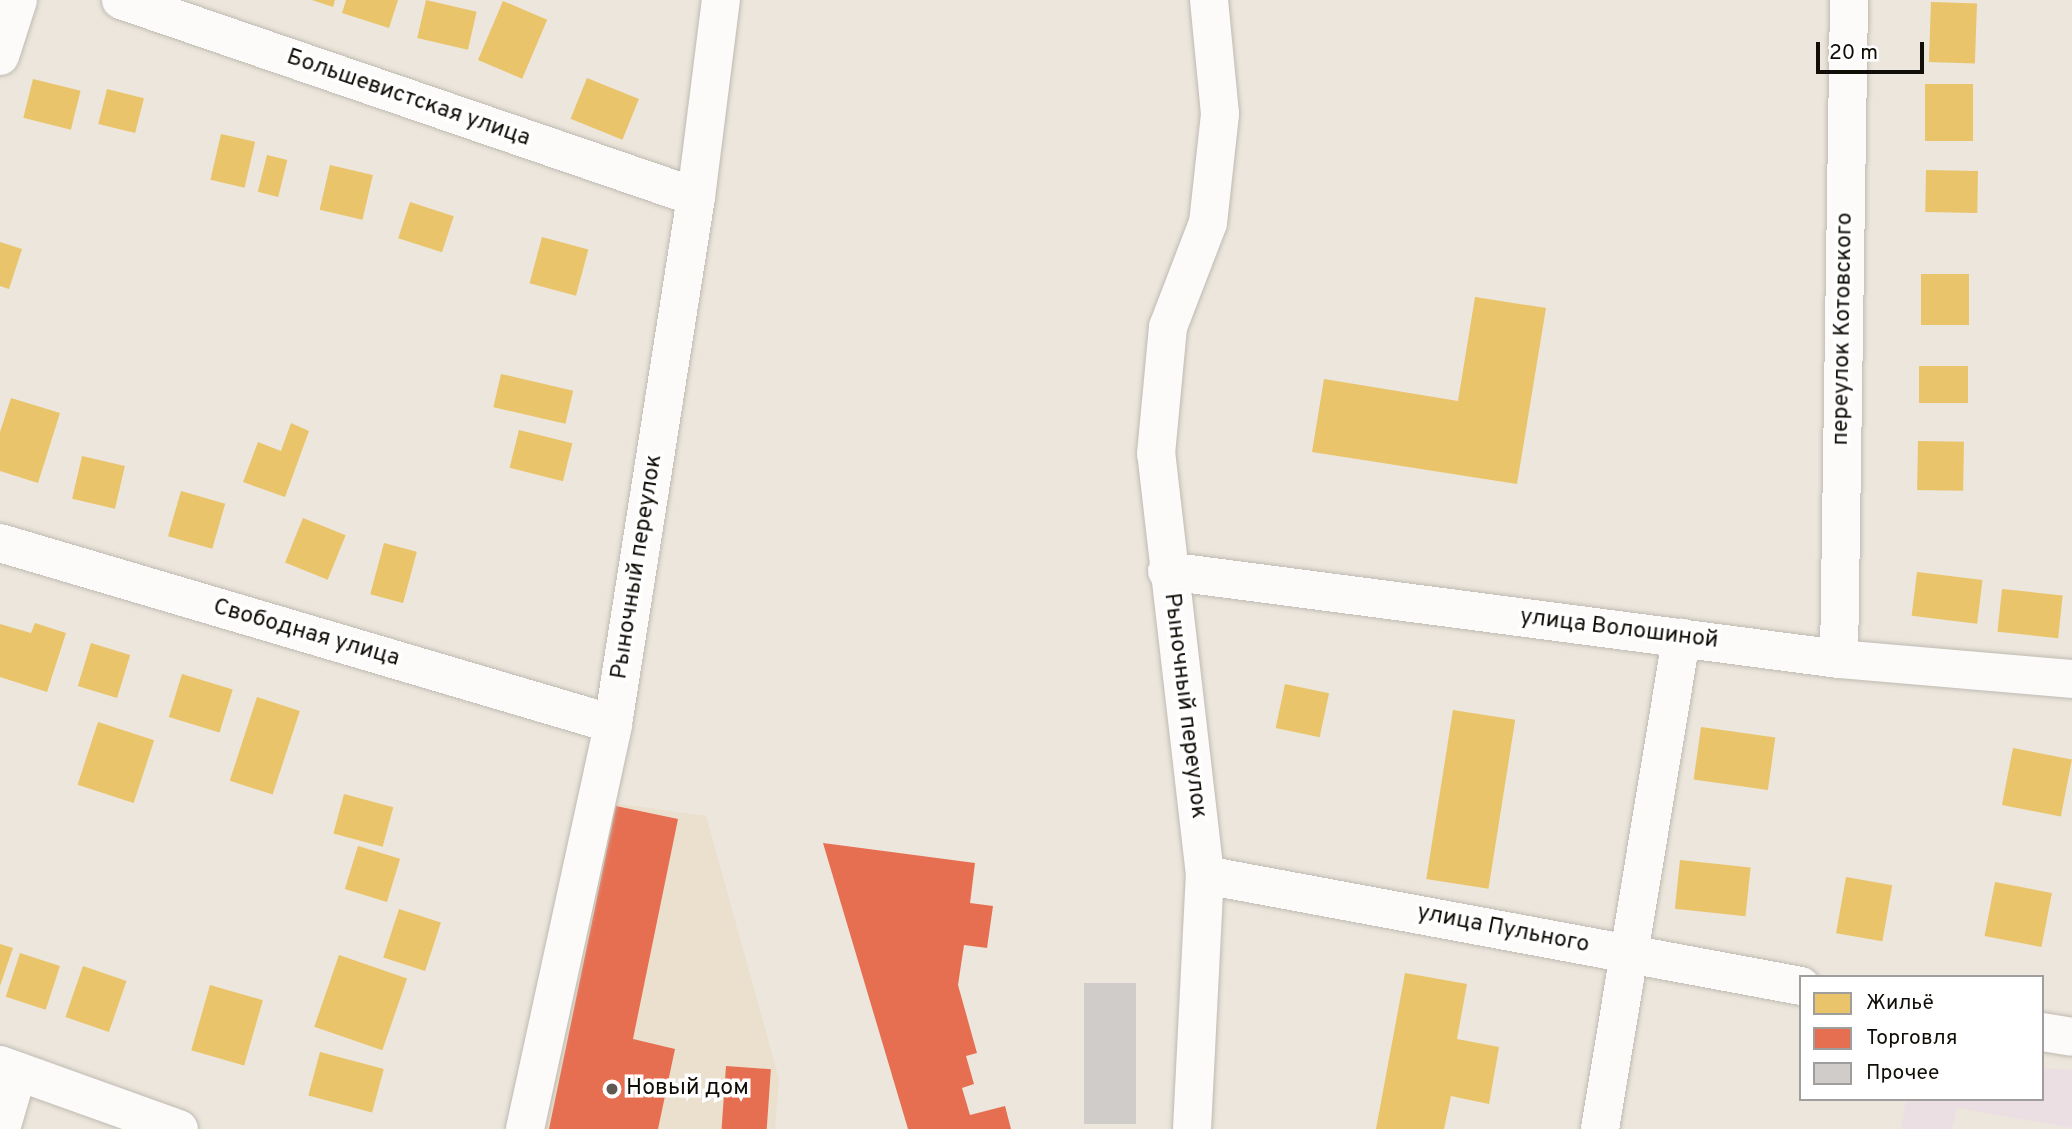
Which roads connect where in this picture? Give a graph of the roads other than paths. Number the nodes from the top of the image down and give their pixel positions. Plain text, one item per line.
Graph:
1 (18, 0) edge
2 (121, 0) edge
3 (721, 0) edge
4 (1209, 0) edge
5 (1849, 0) edge
6 (0, 56) edge
7 (696, 197) junction
8 (0, 543) edge
9 (1167, 570) junction
10 (1681, 638) junction
11 (1839, 659) junction
12 (2072, 679) edge
13 (613, 724) junction
14 (1205, 875) junction
15 (1631, 954) junction
16 (1799, 986) edge
17 (2044, 1032) edge
18 (2072, 1037) edge
19 (9, 1068) edge
20 (1, 1129) edge
21 (179, 1129) edge
22 (525, 1129) edge
23 (1192, 1129) edge
24 (1600, 1129) edge

1 - 6 street
2 - 7 street, Большевистская улица
3 - 7 street, Рыночный переулок
4 - 9 street, Рыночный переулок
5 - 11 street, переулок Котовского
7 - 13 street, Рыночный переулок
8 - 13 street, Свободная улица
9 - 10 street, улица Волошиной
9 - 14 street, Рыночный переулок
10 - 11 street, улица Волошиной
10 - 15 street
11 - 12 street, улица Волошиной
13 - 22 street, Рыночный переулок
14 - 15 street, улица Пульного
14 - 23 street, Рыночный переулок
15 - 16 street, улица Пульного
15 - 24 street
17 - 18 street
19 - 20 street
19 - 21 street

